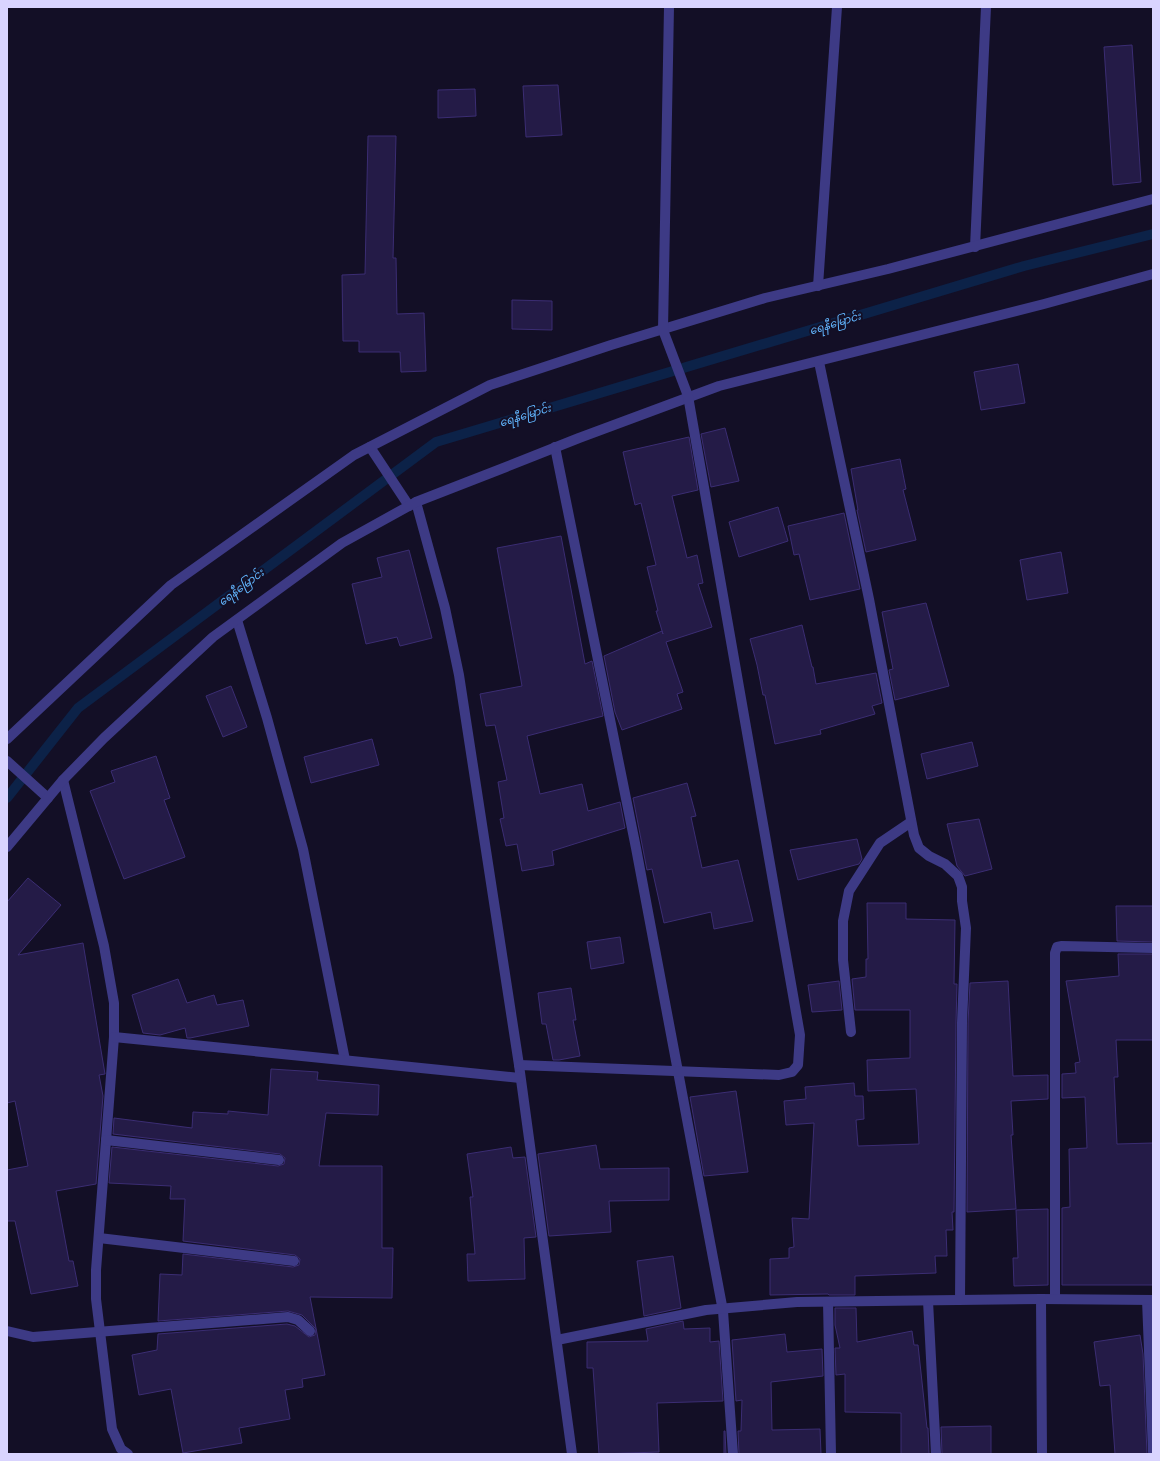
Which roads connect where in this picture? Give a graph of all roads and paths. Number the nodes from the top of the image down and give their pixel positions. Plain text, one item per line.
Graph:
1 (669, 7) edge
2 (837, 7) edge
3 (986, 7) edge
4 (1153, 199) edge
5 (974, 247) junction
6 (1153, 274) edge
7 (818, 286) junction
8 (664, 335) junction
9 (819, 362) junction
10 (687, 392) junction
11 (556, 447) junction
12 (372, 451) junction
13 (412, 504) junction
14 (237, 620) junction
15 (7, 739) edge
16 (7, 761) edge
17 (63, 780) junction
18 (45, 796) junction
19 (912, 822) junction
20 (7, 847) edge
21 (1153, 948) edge
22 (850, 1032) dead end
23 (114, 1037) junction
24 (345, 1060) junction
25 (519, 1065) junction
26 (678, 1071) junction
27 (520, 1078) junction
28 (106, 1140) junction
29 (279, 1160) dead end
30 (99, 1238) junction
31 (294, 1261) dead end
32 (1041, 1299) junction
33 (1055, 1299) junction
34 (960, 1300) junction
35 (1150, 1300) edge
36 (928, 1301) junction
37 (828, 1302) junction
38 (723, 1308) junction
39 (7, 1331) edge
40 (310, 1331) dead end
41 (100, 1332) junction
42 (557, 1340) junction
43 (1153, 1452) edge
44 (128, 1454) edge
45 (572, 1454) edge
46 (733, 1454) edge
47 (831, 1454) edge
48 (936, 1454) edge
49 (1042, 1454) edge

1 - 8 street
2 - 7 street
3 - 5 street
4 - 5 street
5 - 7 street
6 - 9 street
7 - 8 street
8 - 10 street
8 - 12 street
9 - 10 street
9 - 19 street
10 - 11 street
10 - 26 street
11 - 13 street
11 - 26 street
12 - 13 street
12 - 15 street
13 - 14 street
13 - 25 street
14 - 17 street
14 - 24 street
16 - 18 street
17 - 18 street
17 - 23 street
18 - 20 street
19 - 22 street
19 - 34 street
21 - 33 street
23 - 24 street
23 - 28 street
24 - 27 street
25 - 26 street
25 - 27 street
26 - 38 street
27 - 42 street
28 - 29 street
28 - 30 street
30 - 31 street
30 - 41 street
32 - 33 street
32 - 34 street
32 - 49 street
33 - 35 street
34 - 36 street
35 - 43 street
36 - 37 street
36 - 48 street
37 - 38 street
37 - 47 street
38 - 42 street
38 - 46 street
39 - 41 street
40 - 41 street
41 - 44 street
42 - 45 street

